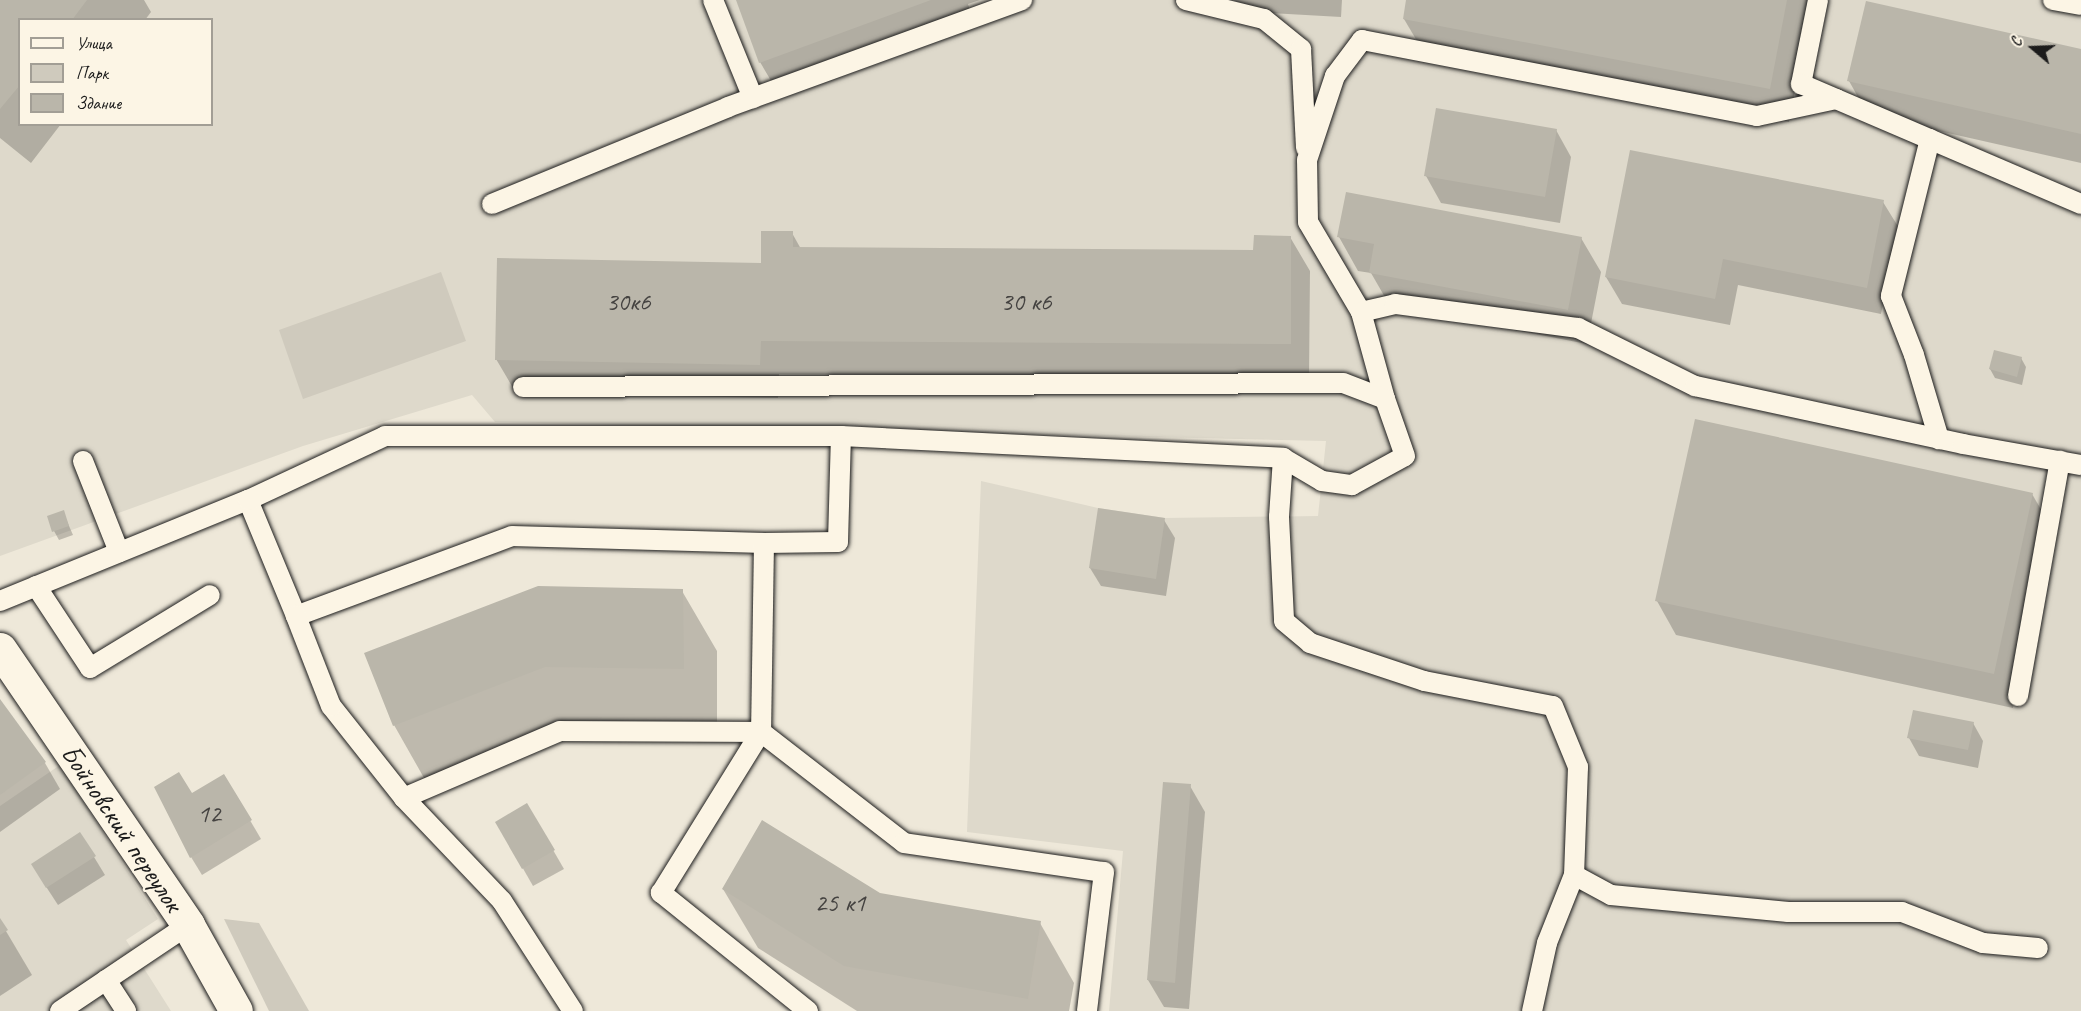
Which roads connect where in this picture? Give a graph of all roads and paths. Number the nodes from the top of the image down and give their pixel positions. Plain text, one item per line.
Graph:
1 (713, 0) edge
2 (1022, 0) edge
3 (1186, 0) edge
4 (1818, 0) edge
5 (2053, 0) edge
6 (2081, 5) edge
7 (753, 98) junction
8 (1836, 99) junction
9 (1930, 139) junction
10 (1307, 160) junction
11 (492, 204) dead end
12 (2081, 204) edge
13 (1361, 312) junction
14 (523, 387) dead end
15 (1385, 399) junction
16 (841, 436) junction
17 (1939, 439) junction
18 (1283, 458) junction
19 (83, 461) dead end
20 (2060, 461) junction
21 (2081, 465) edge
22 (248, 500) junction
23 (764, 543) junction
24 (119, 552) junction
25 (36, 586) junction
26 (210, 595) dead end
27 (0, 601) edge
28 (296, 616) junction
29 (0, 649) edge
30 (2018, 696) dead end
31 (761, 732) junction
32 (404, 798) junction
33 (1574, 875) junction
34 (189, 925) junction
35 (2038, 948) dead end
36 (106, 980) junction
37 (60, 1011) edge
38 (126, 1011) edge
39 (236, 1011) edge
40 (573, 1011) edge
41 (808, 1011) edge
42 (1087, 1011) edge
43 (1532, 1011) edge

1 - 7 lane
2 - 7 lane
3 - 10 lane
4 - 8 lane
5 - 6 lane
7 - 11 lane
8 - 9 lane
8 - 10 lane
9 - 12 lane
9 - 17 lane
10 - 13 lane
13 - 15 lane
13 - 17 lane
14 - 15 lane
15 - 18 lane
16 - 18 lane
16 - 22 lane
16 - 23 lane
17 - 20 lane
18 - 33 lane
19 - 24 lane
20 - 21 lane
20 - 30 lane
22 - 24 lane
22 - 28 lane
23 - 28 lane
23 - 31 lane
24 - 25 lane
25 - 26 lane
25 - 27 lane
28 - 32 lane
29 - 34 street, Бойновский переулок
31 - 32 lane
31 - 41 lane
31 - 42 lane
32 - 40 lane
33 - 35 lane
33 - 43 lane
34 - 36 lane
34 - 39 street, Бойновский переулок
36 - 37 lane
36 - 38 lane

